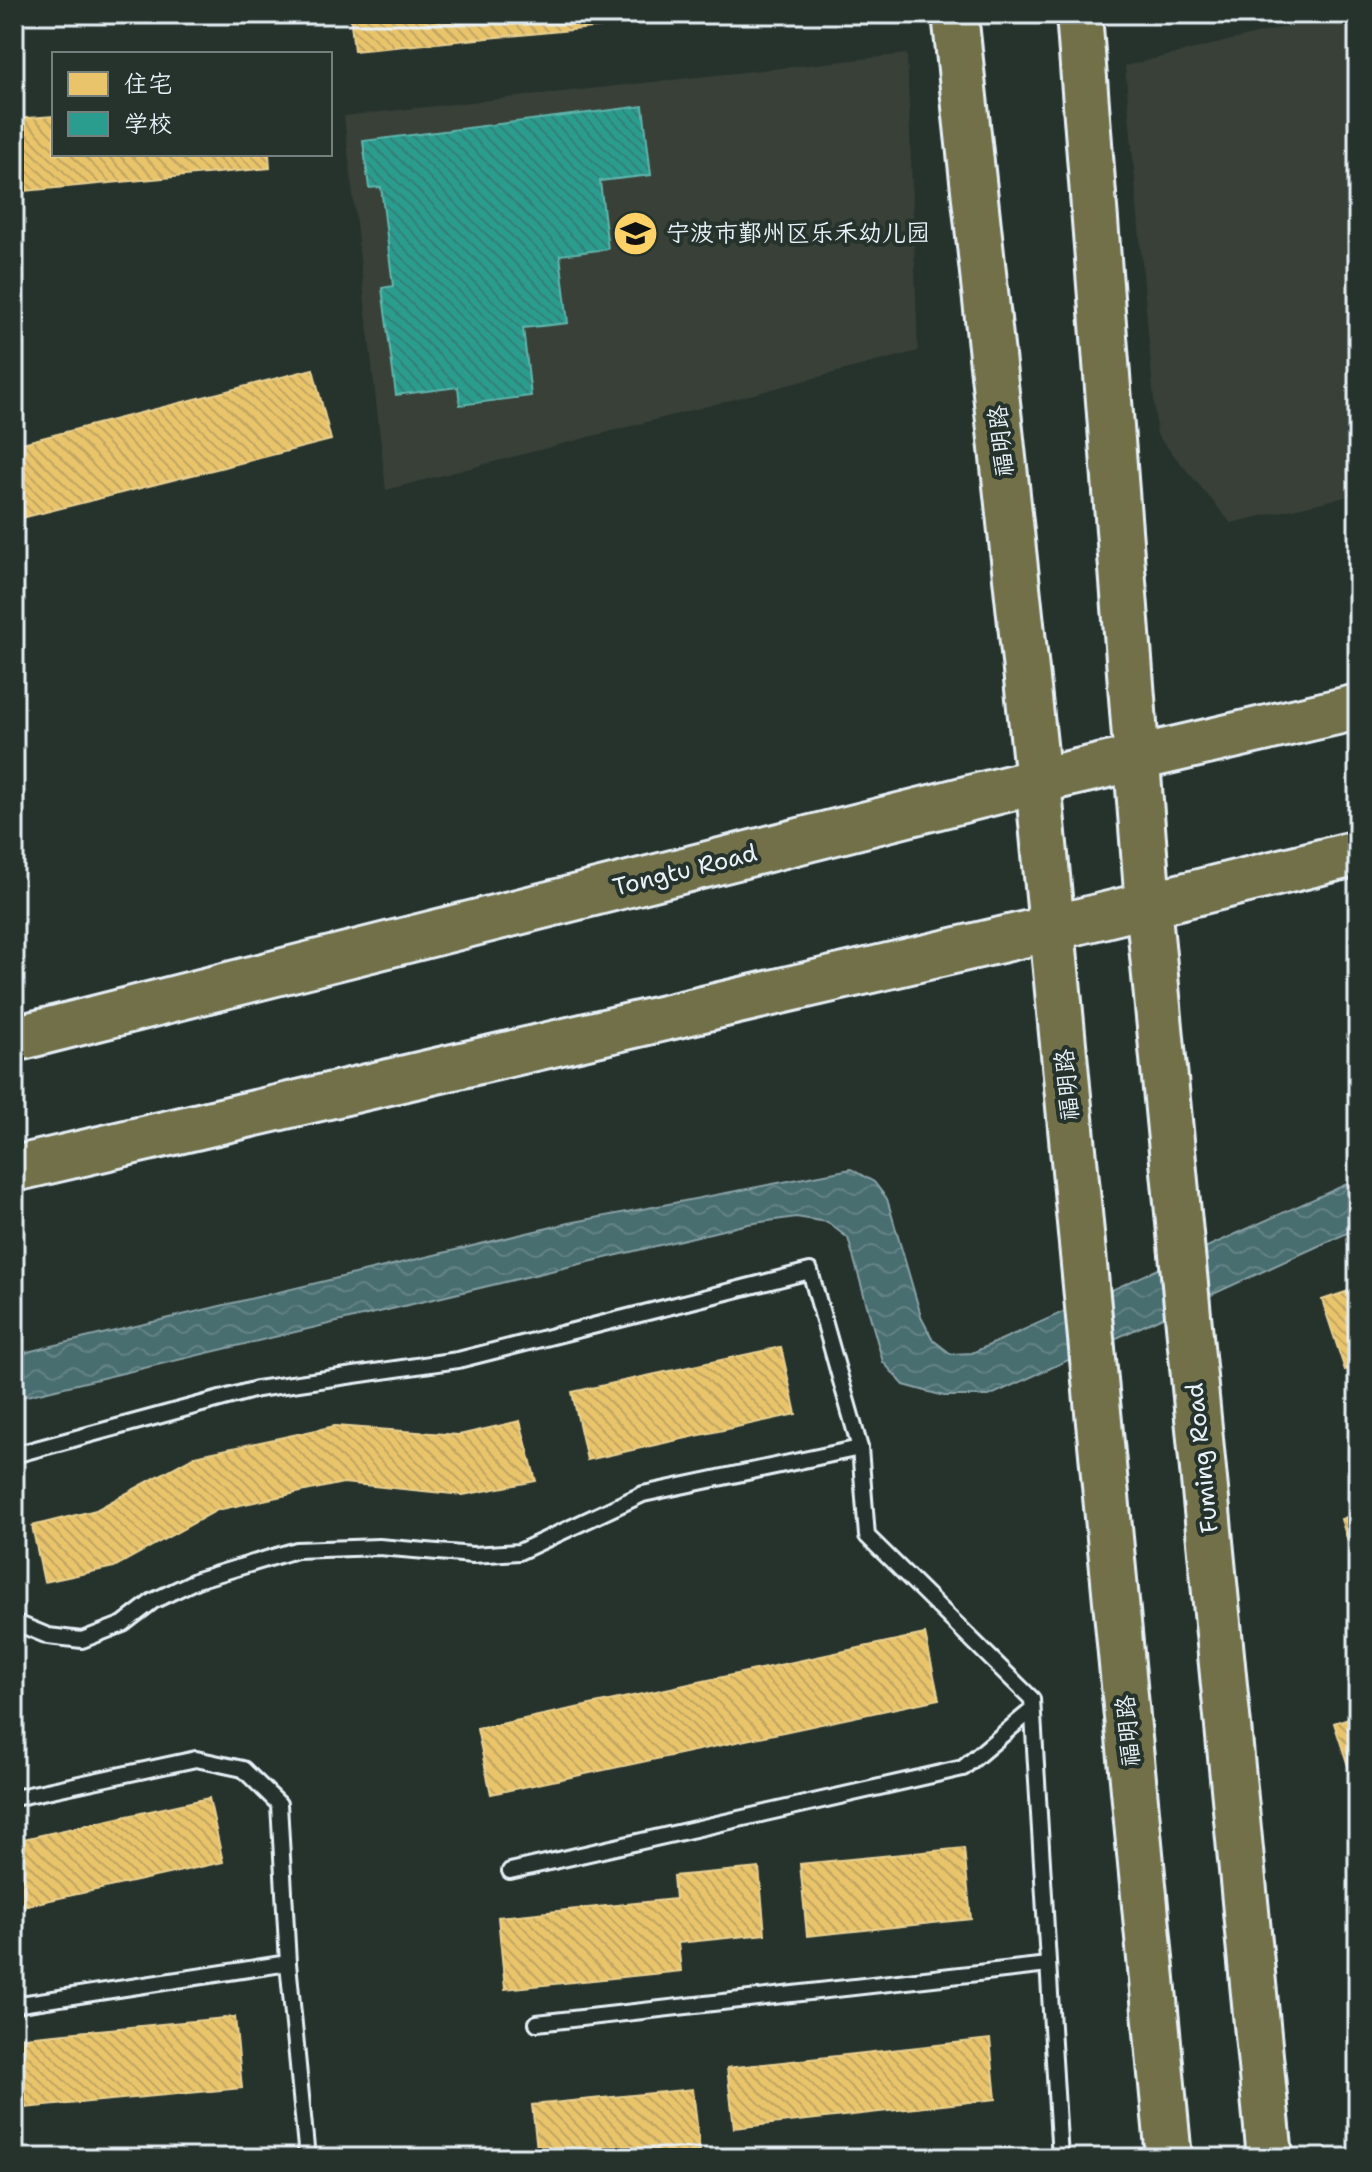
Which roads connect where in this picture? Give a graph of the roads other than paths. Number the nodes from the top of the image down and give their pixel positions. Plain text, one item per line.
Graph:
1 (955, 14) edge
2 (1079, 14) edge
3 (1358, 707) edge
4 (1136, 758) junction
5 (1038, 781) junction
6 (1358, 853) edge
7 (1148, 904) junction
8 (1052, 928) junction
9 (14, 1039) edge
10 (14, 1169) edge
11 (860, 1448) junction
12 (14, 1455) edge
13 (14, 1622) edge
14 (1032, 1710) junction
15 (14, 1798) edge
16 (510, 1871) dead end
17 (288, 1963) junction
18 (1048, 1965) junction
19 (14, 2005) edge
20 (537, 2023) dead end
21 (307, 2158) edge
22 (1060, 2158) edge
23 (1169, 2158) edge
24 (1270, 2158) edge

1 - 5 main road, 福明路
2 - 4 main road
3 - 4 main road, Tongtu Road
4 - 5 main road, Tongtu Road
4 - 7 main road, Fuming Road
5 - 8 main road, 福明路
5 - 9 main road, Tongtu Road
6 - 7 main road
7 - 8 main road
7 - 24 main road, Fuming Road
8 - 10 main road
8 - 23 main road, 福明路
11 - 12 lane
11 - 13 lane
11 - 14 lane
14 - 16 lane
14 - 18 lane
15 - 17 lane
17 - 19 lane
17 - 21 lane
18 - 20 lane
18 - 22 lane

